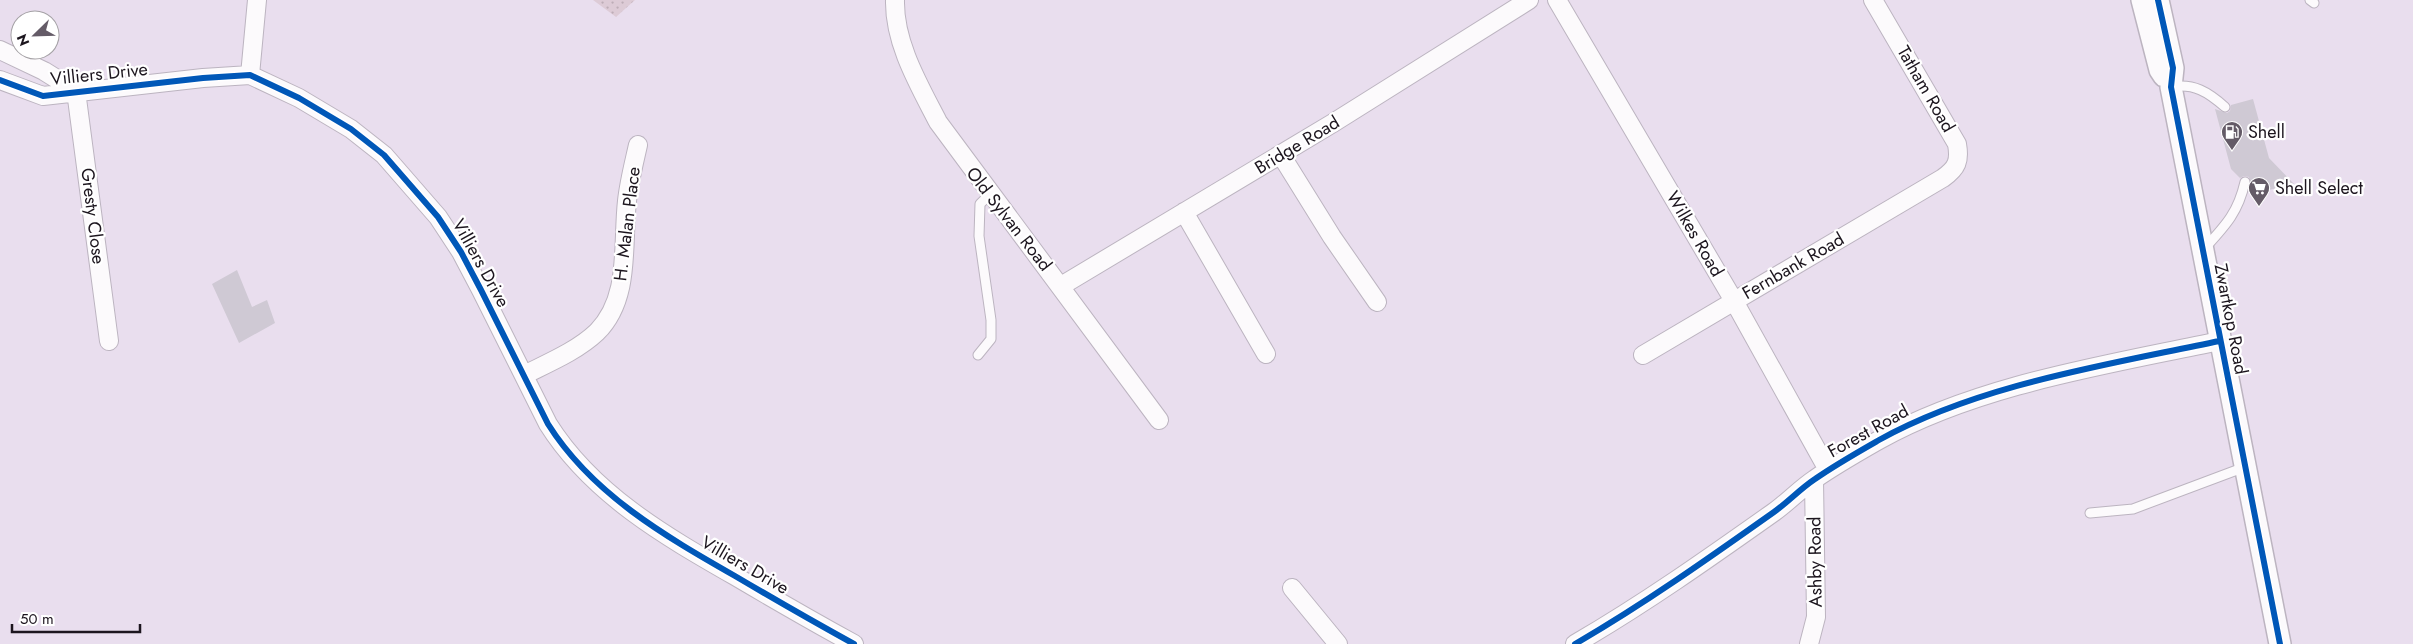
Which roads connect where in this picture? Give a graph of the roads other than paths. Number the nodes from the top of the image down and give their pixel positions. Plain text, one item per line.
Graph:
1 (257, 0) edge
2 (895, 0) edge
3 (1529, 0) edge
4 (1557, 0) edge
5 (1873, 0) edge
6 (2142, 0) edge
7 (2158, 0) edge
8 (0, 50) edge
9 (250, 74) junction
10 (0, 80) edge
11 (2171, 87) junction
12 (76, 92) junction
13 (2225, 107) dead end
14 (638, 145) dead end
15 (1281, 155) junction
16 (1943, 178) joint
17 (2245, 182) dead end
18 (990, 194) junction
19 (1184, 212) junction
20 (2203, 251) junction
21 (1061, 286) junction
22 (1734, 301) junction
23 (1377, 302) dead end
24 (109, 341) dead end
25 (2219, 341) junction
26 (978, 354) dead end
27 (1266, 354) dead end
28 (1643, 355) dead end
29 (524, 375) junction
30 (1159, 420) dead end
31 (2245, 467) junction
32 (1821, 475) junction
33 (2090, 513) dead end
34 (1292, 588) dead end
35 (854, 644) edge
36 (1338, 644) edge
37 (1575, 644) edge
38 (1809, 644) edge
39 (2280, 644) edge

1 - 9 street
2 - 18 street, Old Sylvan Road
3 - 15 street, Bridge Road
4 - 22 street, Wilkes Road
5 - 16 street, Tatham Road
6 - 11 street, Zwartkop Road
7 - 11 street, Zwartkop Road
8 - 12 street, Villiers Drive
9 - 12 street, Villiers Drive
9 - 29 street, Villiers Drive
10 - 12 street, Villiers Drive
11 - 13 lane
11 - 20 street, Zwartkop Road
12 - 24 street, Gresty Close
14 - 29 street, H. Malan Place
15 - 19 street, Bridge Road
15 - 23 street
16 - 22 street, Fernbank Road
17 - 20 lane
18 - 21 street, Old Sylvan Road
18 - 26 lane
19 - 21 street, Bridge Road
19 - 27 street
20 - 25 street, Zwartkop Road
21 - 30 street, Old Sylvan Road
22 - 28 street, Fernbank Road
22 - 32 street, Wilkes Road
25 - 31 street, Zwartkop Road
25 - 32 street, Forest Road
29 - 35 street, Villiers Drive
31 - 33 lane
31 - 39 street, Zwartkop Road
32 - 37 street, Forest Road
32 - 38 street, Ashby Road
34 - 36 street

